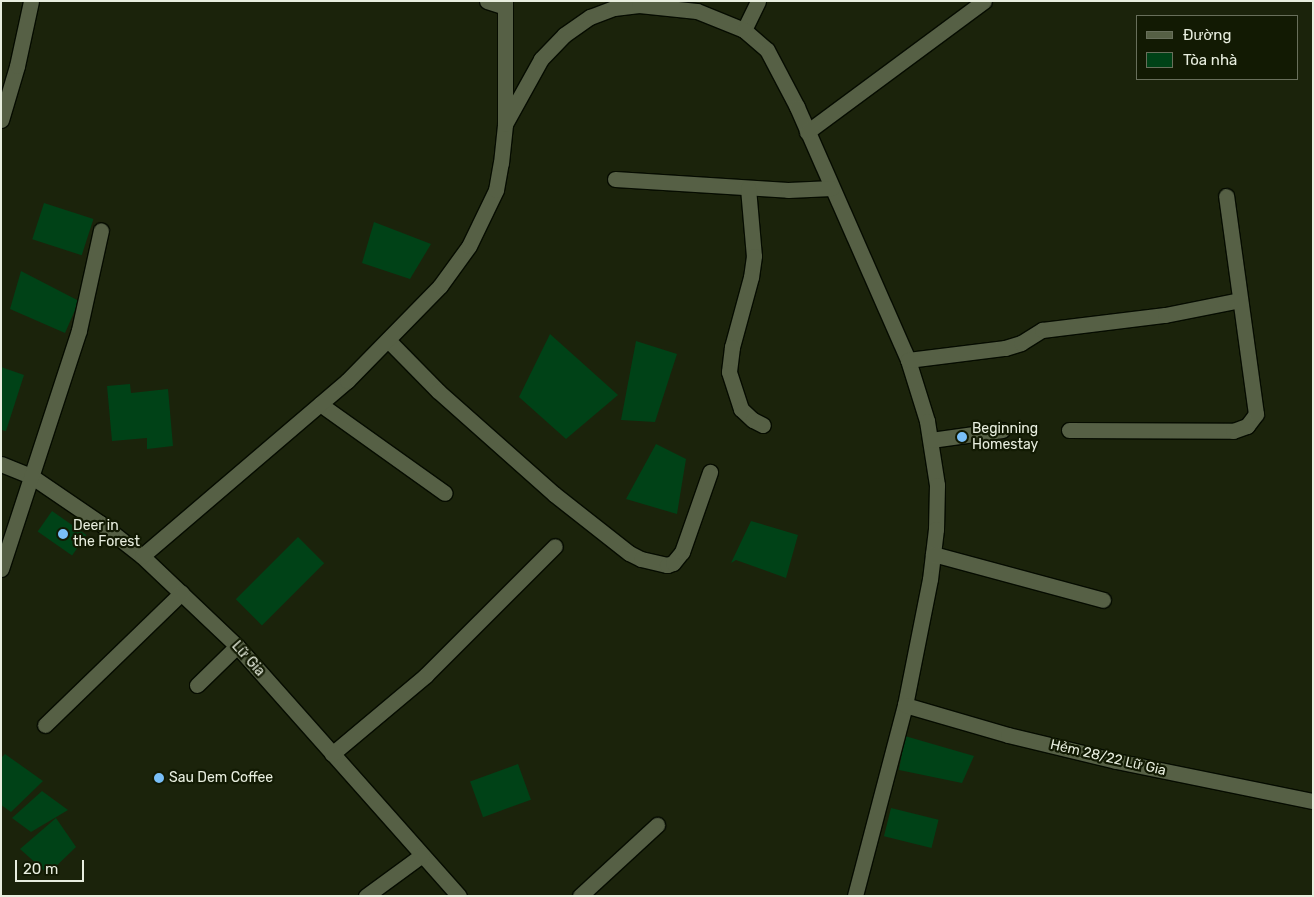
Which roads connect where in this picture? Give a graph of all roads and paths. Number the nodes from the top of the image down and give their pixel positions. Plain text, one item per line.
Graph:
1 (31, 1) edge
2 (487, 1) edge
3 (758, 1) edge
4 (984, 1) edge
5 (505, 4) edge
6 (744, 30) junction
7 (1, 120) edge
8 (505, 124) junction
9 (807, 132) junction
10 (615, 179) dead end
11 (748, 188) junction
12 (832, 188) junction
13 (1226, 196) dead end
14 (101, 230) dead end
15 (1240, 300) junction
16 (388, 340) junction
17 (908, 360) junction
18 (320, 404) junction
19 (763, 425) dead end
20 (1002, 430) dead end
21 (1069, 430) dead end
22 (931, 440) junction
23 (1, 464) edge
24 (710, 472) dead end
25 (31, 476) junction
26 (445, 493) dead end
27 (555, 546) dead end
28 (933, 554) junction
29 (142, 556) junction
30 (1, 569) edge
31 (181, 593) junction
32 (1103, 600) dead end
33 (237, 646) junction
34 (197, 685) dead end
35 (905, 705) junction
36 (45, 725) dead end
37 (332, 754) junction
38 (1313, 802) edge
39 (657, 825) dead end
40 (422, 855) junction
41 (366, 896) edge
42 (459, 896) edge
43 (580, 896) edge
44 (855, 896) edge

1 - 7 street
2 - 5 street
3 - 6 street
4 - 9 street
5 - 8 street
6 - 8 street
6 - 9 street
8 - 16 street
9 - 12 street
10 - 11 street
11 - 12 street
11 - 19 street
12 - 17 street
13 - 15 street
14 - 25 street
15 - 17 street
15 - 21 street
16 - 18 street
16 - 24 street
17 - 22 street
18 - 26 street
18 - 29 street
20 - 22 street
22 - 28 street
23 - 25 street, Lữ Gia
25 - 29 street, Lữ Gia
25 - 30 street
27 - 37 street
28 - 32 street
28 - 35 street
29 - 31 street, Lữ Gia
31 - 33 street, Lữ Gia
31 - 36 street
33 - 34 street
33 - 37 street, Lữ Gia
35 - 38 street, Hẻm 28/22 Lữ Gia
35 - 44 street
37 - 40 street, Lữ Gia
39 - 43 street
40 - 41 street
40 - 42 street, Lữ Gia

